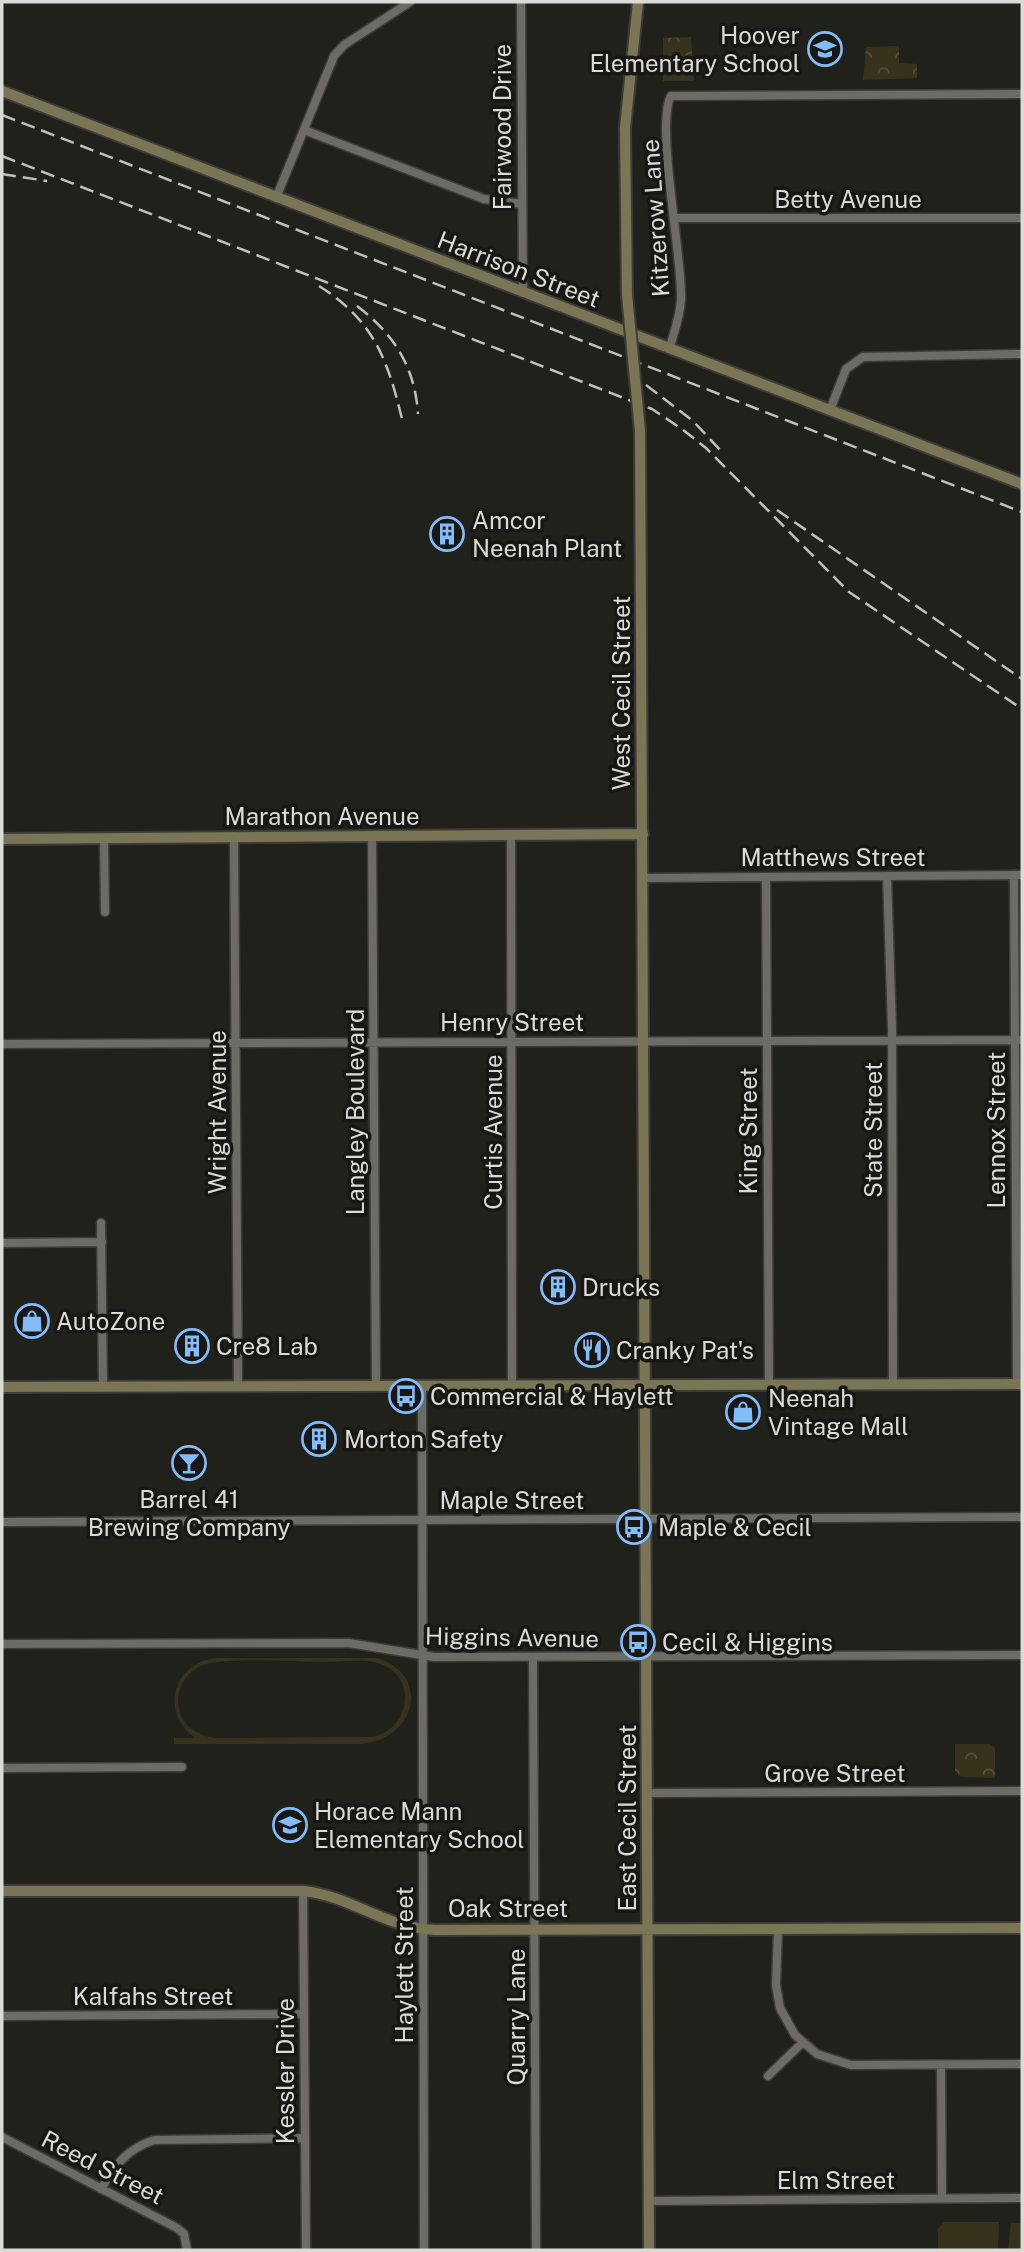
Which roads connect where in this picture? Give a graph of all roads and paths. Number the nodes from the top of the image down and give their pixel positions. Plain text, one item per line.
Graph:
1 (410, 2) edge
2 (521, 2) edge
3 (638, 2) edge
4 (2, 91) edge
5 (1022, 94) edge
6 (304, 130) junction
7 (276, 198) junction
8 (522, 204) junction
9 (674, 218) junction
10 (1022, 218) edge
11 (523, 293) junction
12 (670, 347) junction
13 (1022, 354) edge
14 (830, 410) junction
15 (1022, 484) edge
16 (643, 834) junction
17 (234, 836) junction
18 (511, 836) junction
19 (372, 837) junction
20 (104, 838) junction
21 (2, 839) edge
22 (1018, 875) edge
23 (887, 876) junction
24 (766, 877) junction
25 (643, 878) junction
26 (105, 912) dead end
27 (644, 1040) junction
28 (891, 1040) junction
29 (1018, 1040) edge
30 (512, 1041) junction
31 (767, 1041) junction
32 (236, 1042) junction
33 (374, 1042) junction
34 (2, 1044) edge
35 (101, 1223) dead end
36 (102, 1242) junction
37 (2, 1243) edge
38 (1020, 1384) edge
39 (512, 1385) junction
40 (769, 1385) junction
41 (893, 1385) junction
42 (376, 1386) junction
43 (422, 1386) junction
44 (645, 1386) junction
45 (2, 1387) edge
46 (103, 1387) junction
47 (238, 1387) junction
48 (1022, 1517) edge
49 (646, 1519) junction
50 (422, 1520) junction
51 (2, 1522) edge
52 (2, 1644) edge
53 (422, 1656) junction
54 (1022, 1656) edge
55 (533, 1658) junction
56 (647, 1658) junction
57 (182, 1767) dead end
58 (2, 1768) edge
59 (1022, 1791) edge
60 (648, 1793) junction
61 (2, 1891) edge
62 (303, 1891) junction
63 (1022, 1928) edge
64 (424, 1929) junction
65 (535, 1929) junction
66 (648, 1929) junction
67 (778, 1929) junction
68 (304, 2014) junction
69 (2, 2016) edge
70 (802, 2043) junction
71 (1022, 2064) edge
72 (941, 2065) junction
73 (768, 2076) dead end
74 (2, 2137) edge
75 (304, 2138) junction
76 (101, 2189) junction
77 (942, 2198) junction
78 (1022, 2198) edge
79 (650, 2201) junction
80 (187, 2250) edge
81 (306, 2250) edge
82 (424, 2250) edge
83 (536, 2250) edge
84 (649, 2250) edge

1 - 6 street
2 - 8 street, Fairwood Drive
3 - 16 main road, West Cecil Street, bridge
4 - 7 main road, Harrison Street
5 - 9 street, Kitzerow Lane
6 - 7 street
6 - 8 street
7 - 11 main road, Harrison Street
8 - 11 street, Fairwood Drive
9 - 10 street, Betty Avenue
9 - 12 street, Kitzerow Lane
11 - 12 main road, Harrison Street
12 - 14 main road, Harrison Street
13 - 14 street
14 - 15 main road, Harrison Street
16 - 18 main road, Marathon Avenue
16 - 25 main road, West Cecil Street
17 - 19 main road, Marathon Avenue
17 - 20 main road, Marathon Avenue
17 - 32 street, Wright Avenue
18 - 19 main road, Marathon Avenue
18 - 30 street, Curtis Avenue
19 - 33 street, Langley Boulevard
20 - 21 main road, Marathon Avenue
20 - 26 street
22 - 23 street, Matthews Street
22 - 29 street, Lennox Street
23 - 24 street, Matthews Street
23 - 28 street, State Street
24 - 25 street, Matthews Street
24 - 31 street, King Street
25 - 27 main road, West Cecil Street
27 - 30 street, Henry Street
27 - 31 street, Henry Street
27 - 44 main road, West Cecil Street
28 - 29 street, Henry Street
28 - 31 street, Henry Street
28 - 41 street, State Street
29 - 38 street, Lennox Street
30 - 33 street, Henry Street
30 - 39 street, Curtis Avenue
31 - 40 street, King Street
32 - 33 street, Henry Street
32 - 34 street, Henry Street
32 - 47 street, Wright Avenue
33 - 42 street, Langley Boulevard
35 - 36 street
36 - 37 street
36 - 46 street
38 - 41 main road
39 - 43 main road
39 - 44 main road
40 - 41 main road
40 - 44 main road
42 - 43 main road
42 - 47 main road
43 - 50 street, Haylett Street
44 - 49 main road, East Cecil Street
45 - 46 main road
46 - 47 main road
48 - 49 street, Maple Street
49 - 50 street, Maple Street
49 - 56 main road, East Cecil Street
50 - 51 street, Maple Street
50 - 53 street, Haylett Street
52 - 53 street, Higgins Avenue
53 - 55 street, Higgins Avenue
53 - 64 street, Haylett Street
54 - 56 street, Higgins Avenue
55 - 56 street, Higgins Avenue
55 - 65 street, Quarry Lane
56 - 60 main road, East Cecil Street
57 - 58 street
59 - 60 street, Grove Street
60 - 66 main road, East Cecil Street
61 - 62 main road, Oak Street
62 - 64 main road, Oak Street
62 - 68 street, Kessler Drive
63 - 67 main road, Oak Street
64 - 65 main road, Oak Street
64 - 82 street, Haylett Street
65 - 66 main road, Oak Street
65 - 83 street, Quarry Lane
66 - 67 main road, Oak Street
66 - 79 main road, East Cecil Street
67 - 70 street
68 - 69 street, Kalfahs Street
68 - 75 street, Kessler Drive
70 - 72 street
70 - 73 street
71 - 72 street
72 - 77 street
74 - 76 street, Reed Street
75 - 76 street
75 - 81 street, Kessler Drive
76 - 80 street, Reed Street
77 - 78 street, Elm Street
77 - 79 street, Elm Street
79 - 84 main road, East Cecil Street

